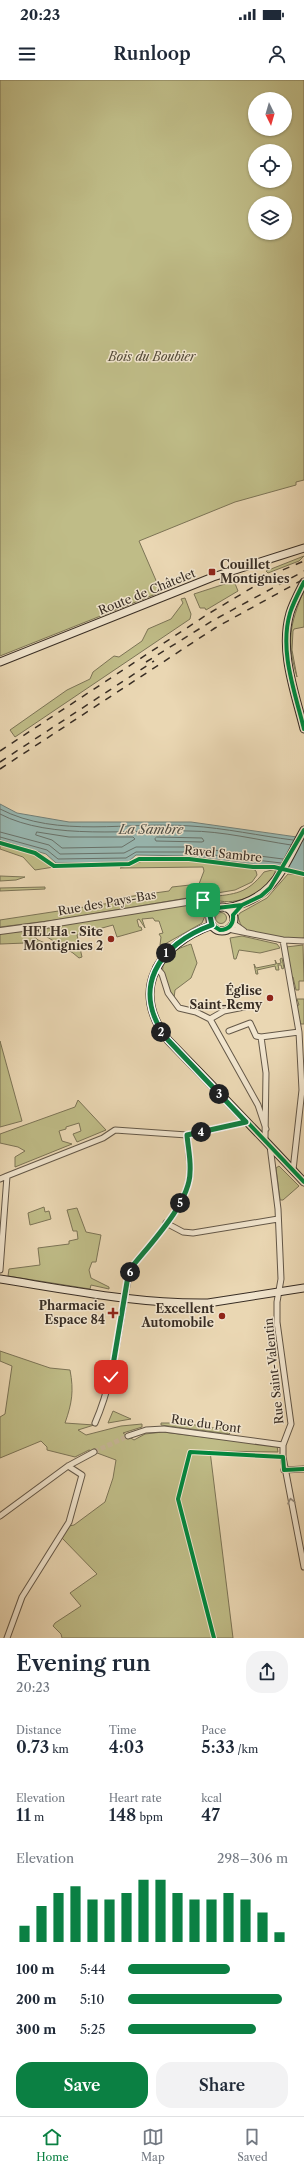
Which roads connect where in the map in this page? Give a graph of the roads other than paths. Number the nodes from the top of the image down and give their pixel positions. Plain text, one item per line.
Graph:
1 (304, 548) edge
2 (304, 582) edge
3 (0, 662) edge
4 (304, 729) edge
5 (304, 830) edge
6 (242, 905) junction
7 (226, 908) junction
8 (214, 910) junction
9 (233, 919) junction
10 (212, 925) junction
11 (228, 929) junction
12 (0, 931) edge
13 (246, 932) junction
14 (283, 940) junction
15 (304, 941) edge
16 (156, 967) junction
17 (244, 1007) dead end
18 (210, 1019) junction
19 (229, 1031) dead end
20 (299, 1032) junction
21 (261, 1037) junction
22 (246, 1122) junction
23 (266, 1129) junction
24 (187, 1135) junction
25 (265, 1138) junction
26 (270, 1146) junction
27 (293, 1170) junction
28 (7, 1176) junction
29 (0, 1179) edge
30 (304, 1182) edge
31 (278, 1219) junction
32 (166, 1223) junction
33 (0, 1270) edge
34 (0, 1279) edge
35 (304, 1288) edge
36 (279, 1292) junction
37 (125, 1299) junction
38 (95, 1423) dead end
39 (128, 1436) tunnel mouth
40 (283, 1445) junction
41 (94, 1452) tunnel mouth
42 (68, 1466) junction
43 (304, 1469) edge
44 (284, 1470) junction
45 (0, 1516) edge
46 (304, 1567) edge
47 (7, 1638) edge

1 - 3 main road, Route de Châtelet
2 - 4 main road
5 - 6 main road
6 - 7 main road
6 - 9 main road
7 - 8 main road
7 - 9 main road
8 - 10 main road
8 - 12 street, Rue des Pays-Bas
9 - 11 main road
9 - 13 street
10 - 11 main road
10 - 16 main road
11 - 13 street
13 - 14 street
14 - 15 street
14 - 20 street
16 - 18 street
16 - 22 main road
17 - 18 street
18 - 23 street
19 - 21 street
20 - 21 street
20 - 27 street
21 - 23 street
22 - 24 street
22 - 25 main road
23 - 25 street
24 - 28 street
24 - 32 street
25 - 26 main road
26 - 27 main road
26 - 31 street, Rue Saint-Valentin
27 - 30 main road
28 - 29 street
28 - 33 street
31 - 32 street
31 - 36 street, Rue Saint-Valentin
32 - 37 street
34 - 37 main road
35 - 36 main road
36 - 37 main road
36 - 40 street, Rue Saint-Valentin
37 - 38 street
39 - 40 street, Rue du Pont
40 - 44 street, Rue Saint-Valentin
41 - 42 street
42 - 45 street
42 - 47 street
43 - 44 street
46 -> 44 street, Rue Saint-Valentin

